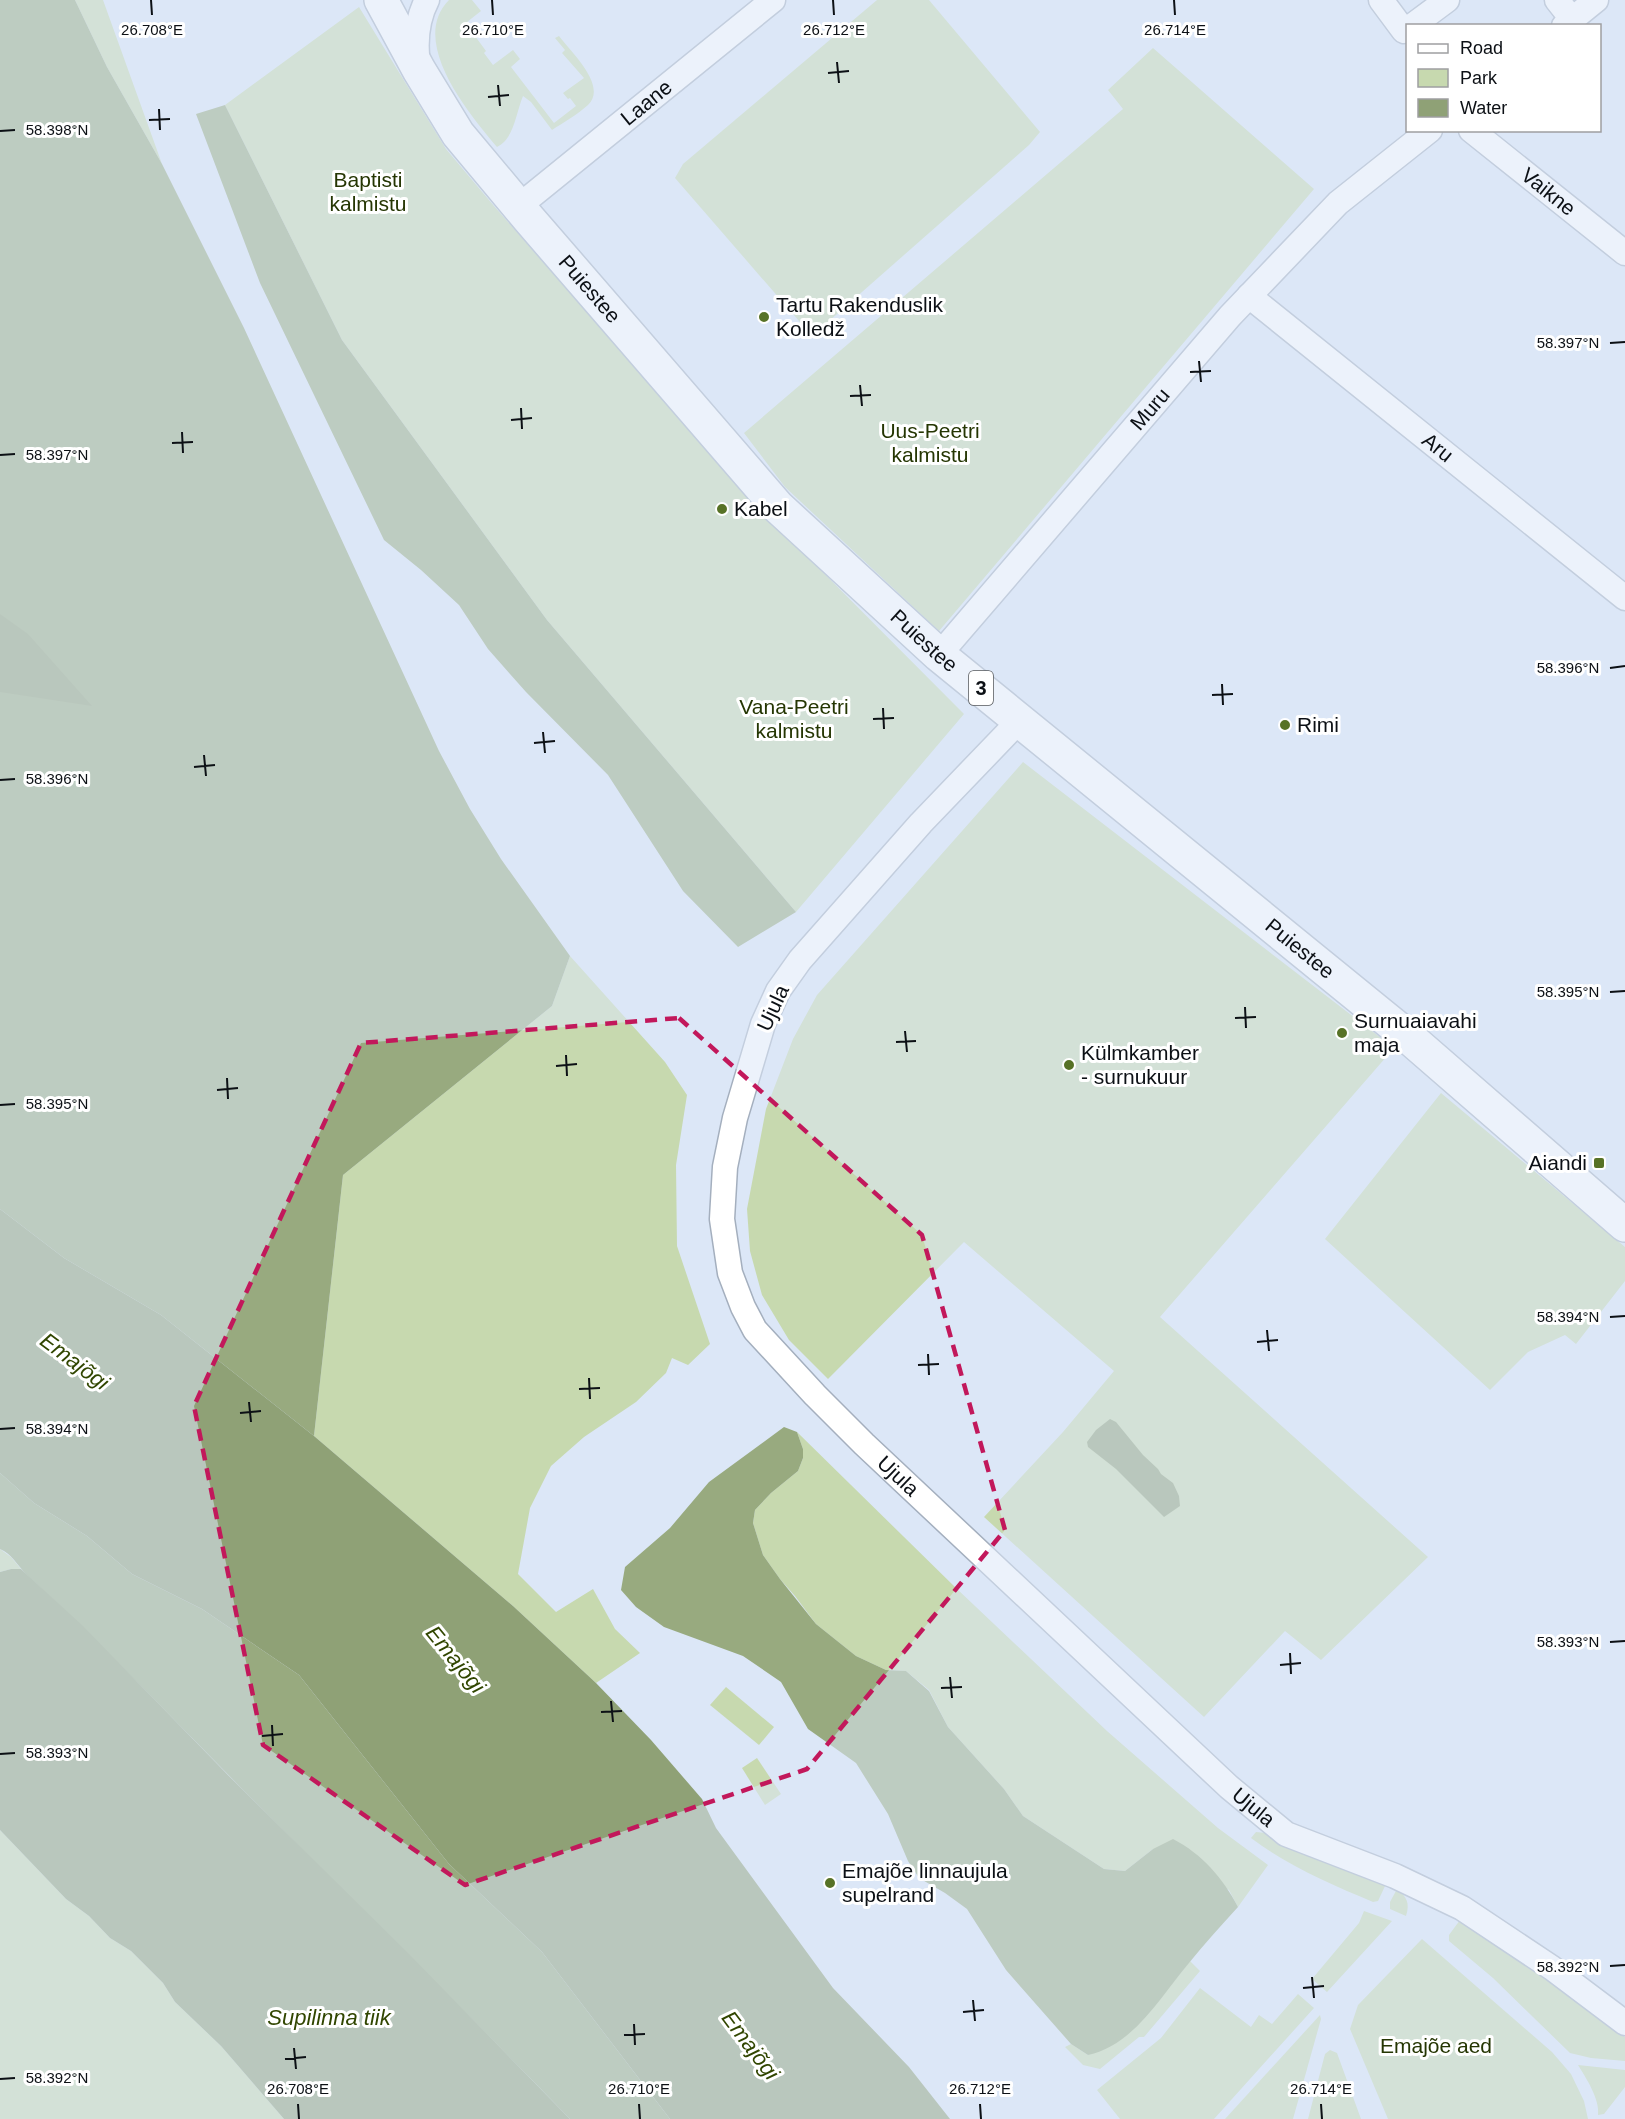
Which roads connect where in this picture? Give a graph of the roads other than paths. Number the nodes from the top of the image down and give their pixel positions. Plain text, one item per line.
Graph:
1 (427, 0) edge
2 (773, 0) edge
3 (1381, 0) edge
4 (1447, 0) edge
5 (1557, 0) edge
6 (1596, 0) edge
7 (384, 1) edge
8 (1568, 22) edge
9 (1415, 24) edge
10 (1406, 29) edge
11 (418, 70) junction
12 (1427, 132) edge
13 (1474, 132) edge
14 (519, 206) junction
15 (1625, 253) edge
16 (1249, 296) junction
17 (1625, 598) edge
18 (939, 655) junction
19 (1019, 721) junction
20 (1625, 1225) edge
21 (1625, 2023) edge

1 - 11 street
2 - 14 street, Laane
3 - 10 street
4 - 9 street
5 - 8 street
6 - 8 street
7 - 11 highway, Puiestee / 3
11 - 14 highway, Puiestee / 3
12 - 16 street, Muru
13 - 15 street, Vaikne
14 - 18 highway, Puiestee / 3
16 - 17 street, Aru
16 - 18 street, Muru
18 - 19 highway, Puiestee / 3
19 - 20 highway, Puiestee / 3
19 - 21 street, Ujula

